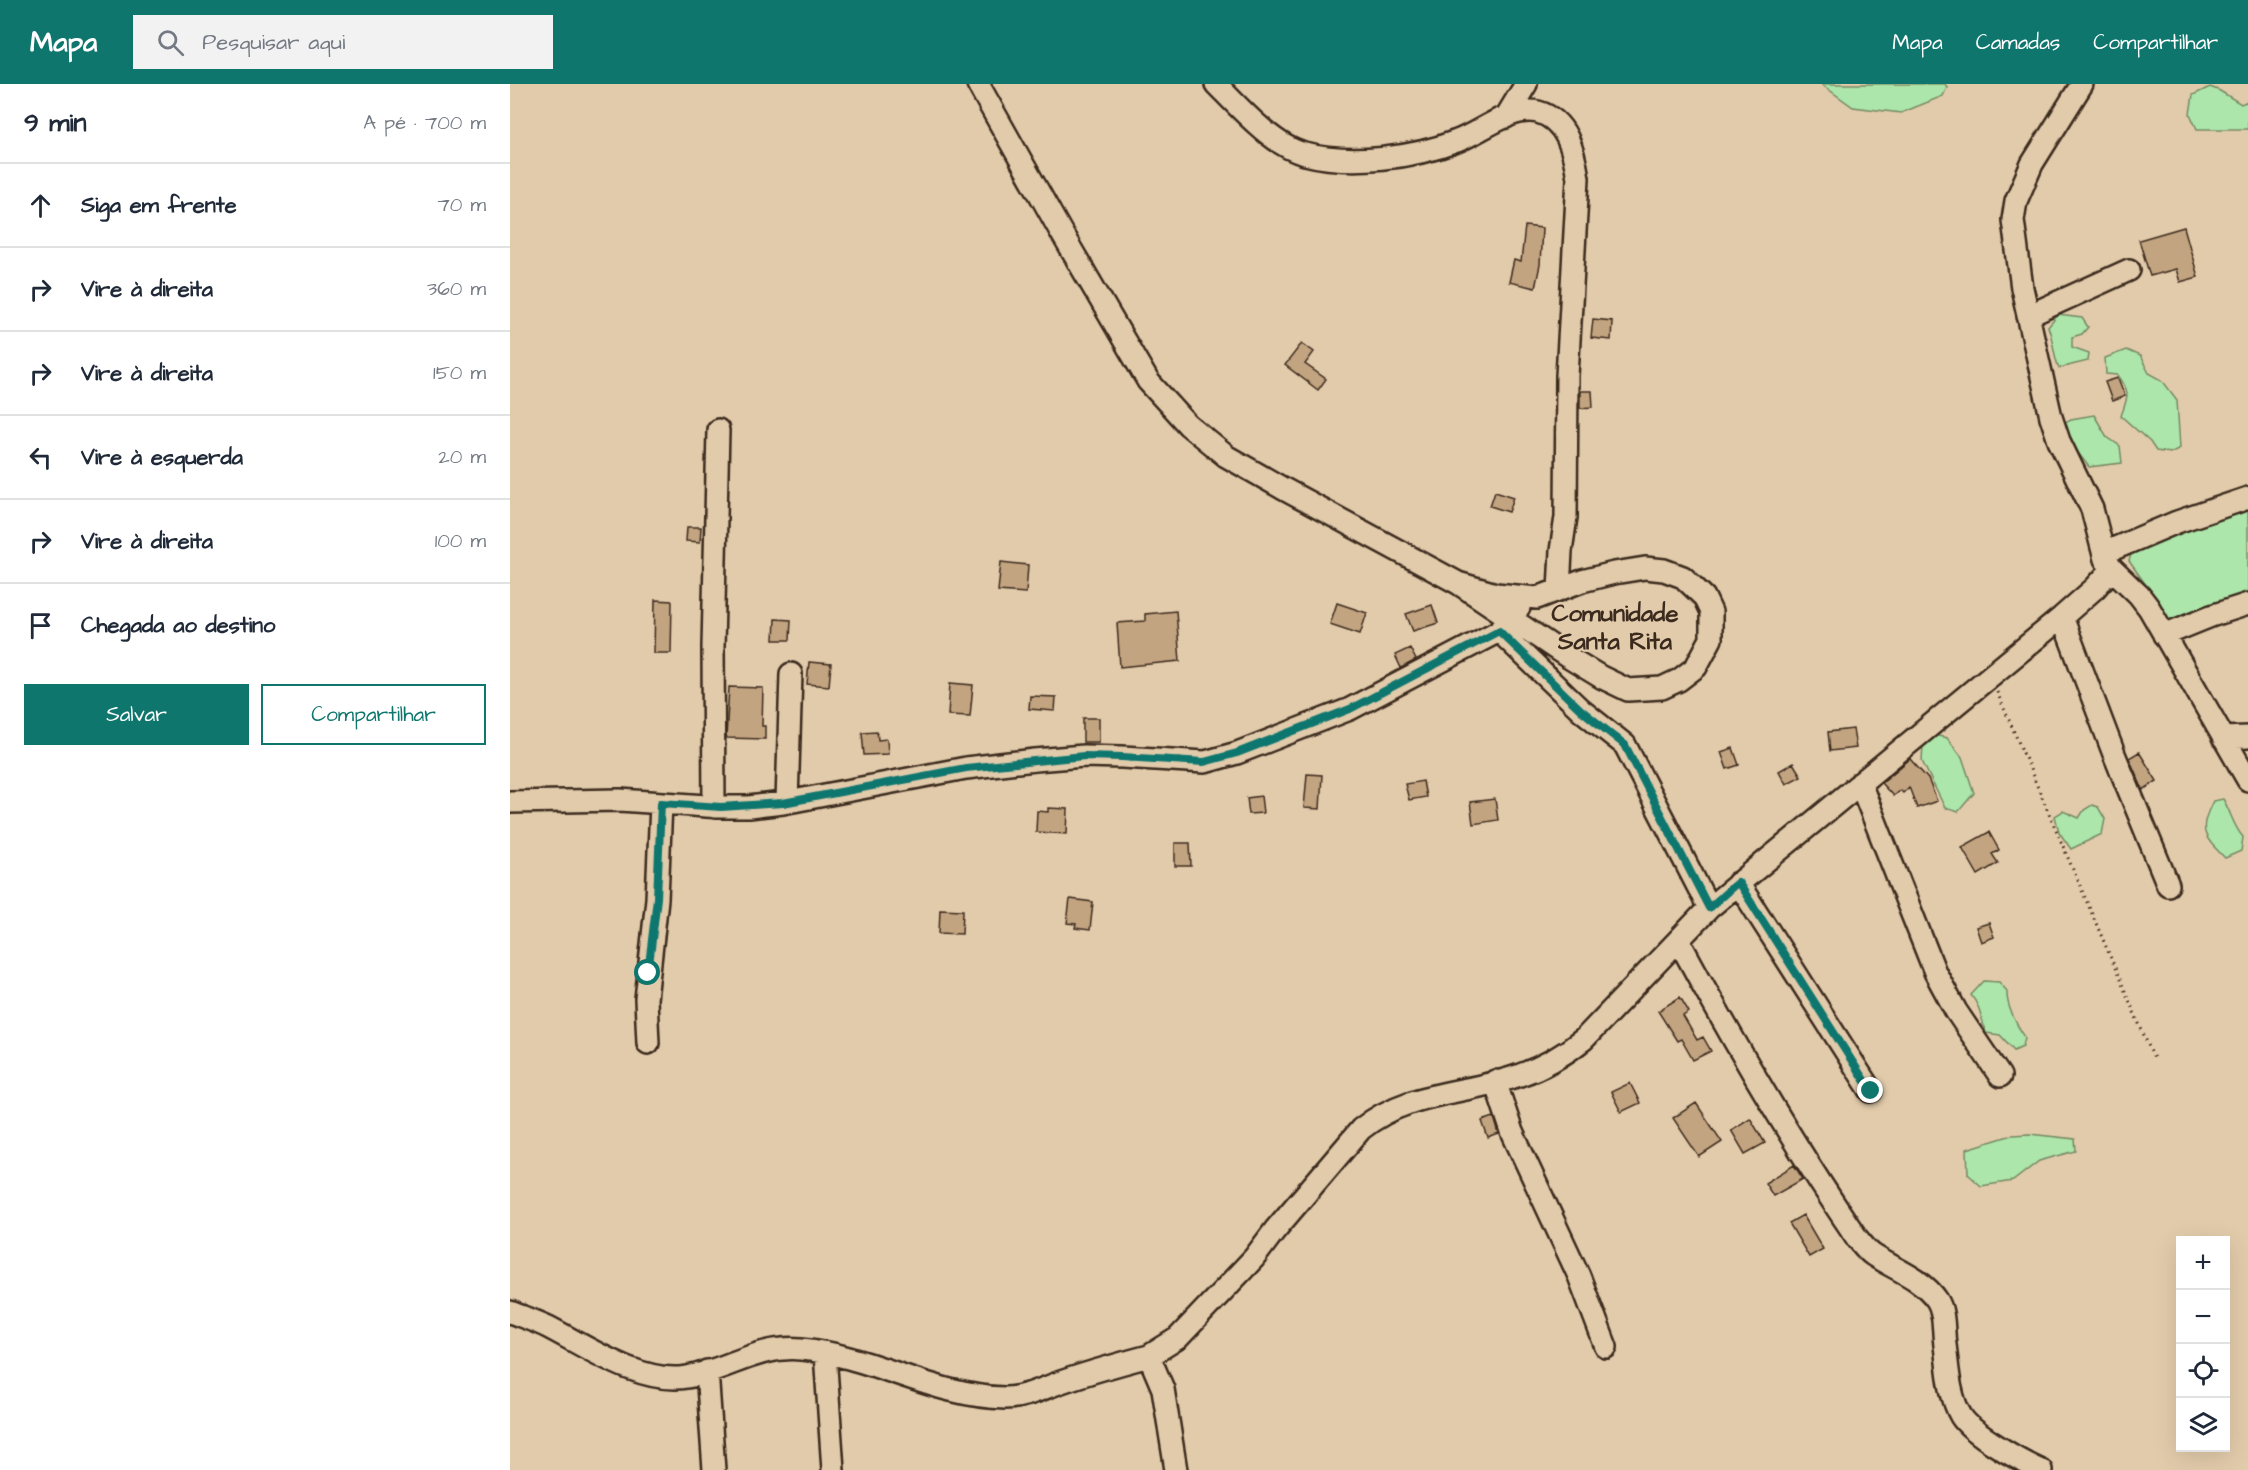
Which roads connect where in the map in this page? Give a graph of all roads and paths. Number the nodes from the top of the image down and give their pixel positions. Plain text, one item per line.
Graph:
1 (978, 84) edge
2 (1216, 84) edge
3 (1526, 84) edge
4 (2082, 84) edge
5 (1506, 117) junction
6 (2130, 270) dead end
7 (2028, 316) junction
8 (718, 430) dead end
9 (2248, 498) edge
10 (2108, 561) junction
11 (1458, 583) junction
12 (1559, 590) junction
13 (1526, 598) junction
14 (2248, 604) edge
15 (2062, 617) junction
16 (1505, 625) junction
17 (2164, 635) junction
18 (791, 674) dead end
19 (1990, 677) junction
20 (2248, 737) edge
21 (2223, 738) junction
22 (2248, 780) edge
23 (1860, 783) junction
24 (510, 802) edge
25 (788, 802) junction
26 (661, 803) junction
27 (714, 807) junction
28 (1738, 882) junction
29 (2168, 885) dead end
30 (1709, 908) junction
31 (1679, 941) junction
32 (648, 1043) dead end
33 (2155, 1062) dead end
34 (2000, 1076) dead end
35 (1495, 1081) junction
36 (1871, 1091) dead end
37 (510, 1312) edge
38 (1606, 1347) dead end
39 (825, 1353) junction
40 (1149, 1356) junction
41 (707, 1371) junction
42 (714, 1470) edge
43 (833, 1470) edge
44 (1176, 1470) edge
45 (2041, 1470) edge

1 - 11 street
2 - 5 street
3 - 5 street
4 - 7 street
5 - 12 street
6 - 7 street
7 - 10 street
8 - 27 street
9 - 10 street
10 - 15 street
10 - 17 street
11 - 13 street
11 - 16 street
12 - 13 street
12 - 16 street
13 - 16 street
14 - 17 street
15 - 19 street
15 - 29 street
16 - 25 street
16 - 30 street
17 - 21 street
18 - 25 street
19 - 23 street
19 - 33 path
20 - 21 street
21 - 22 street
23 - 28 street
23 - 34 street
24 - 26 street
25 - 27 street
26 - 27 street
26 - 32 street
28 - 30 street
28 - 36 street
30 - 31 street
31 - 35 street
31 - 45 street
35 - 38 street
35 - 40 street
37 - 41 street
39 - 40 street
39 - 41 street
39 - 43 street
40 - 44 street
41 - 42 street

